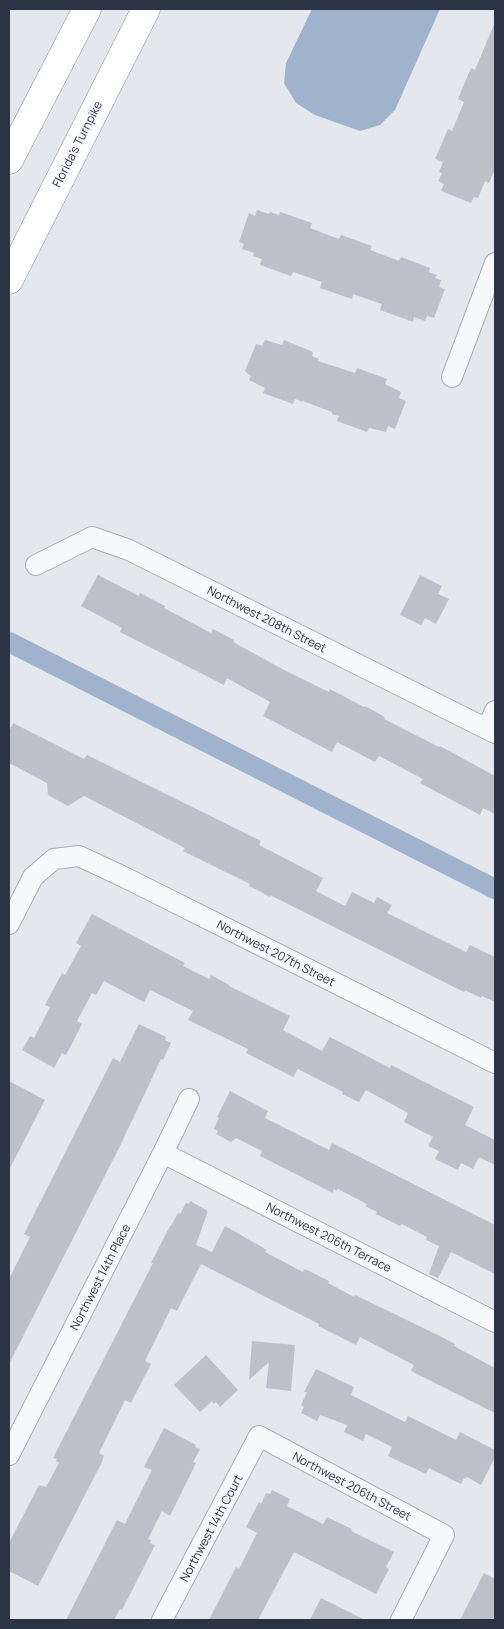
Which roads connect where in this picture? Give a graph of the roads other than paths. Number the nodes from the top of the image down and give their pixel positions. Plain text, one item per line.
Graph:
1 (87, 9) edge
2 (146, 9) edge
3 (9, 160) edge
4 (495, 264) edge
5 (9, 280) edge
6 (452, 376) dead end
7 (36, 564) dead end
8 (492, 725) edge
9 (9, 924) edge
10 (495, 1063) edge
11 (189, 1099) dead end
12 (163, 1153) junction
13 (495, 1322) edge
14 (259, 1436) joint
15 (9, 1455) edge
16 (162, 1620) edge
17 (401, 1620) edge

1 - 3 highway
2 - 5 highway, Florida's Turnpike
4 - 6 street
7 - 8 street, Northwest 208th Street
9 - 10 street, Northwest 207th Street
11 - 12 street, Northwest 14th Place
12 - 13 street, Northwest 206th Terrace
12 - 15 street, Northwest 14th Place
14 - 16 street, Northwest 14th Court
14 - 17 street, Northwest 206th Street

